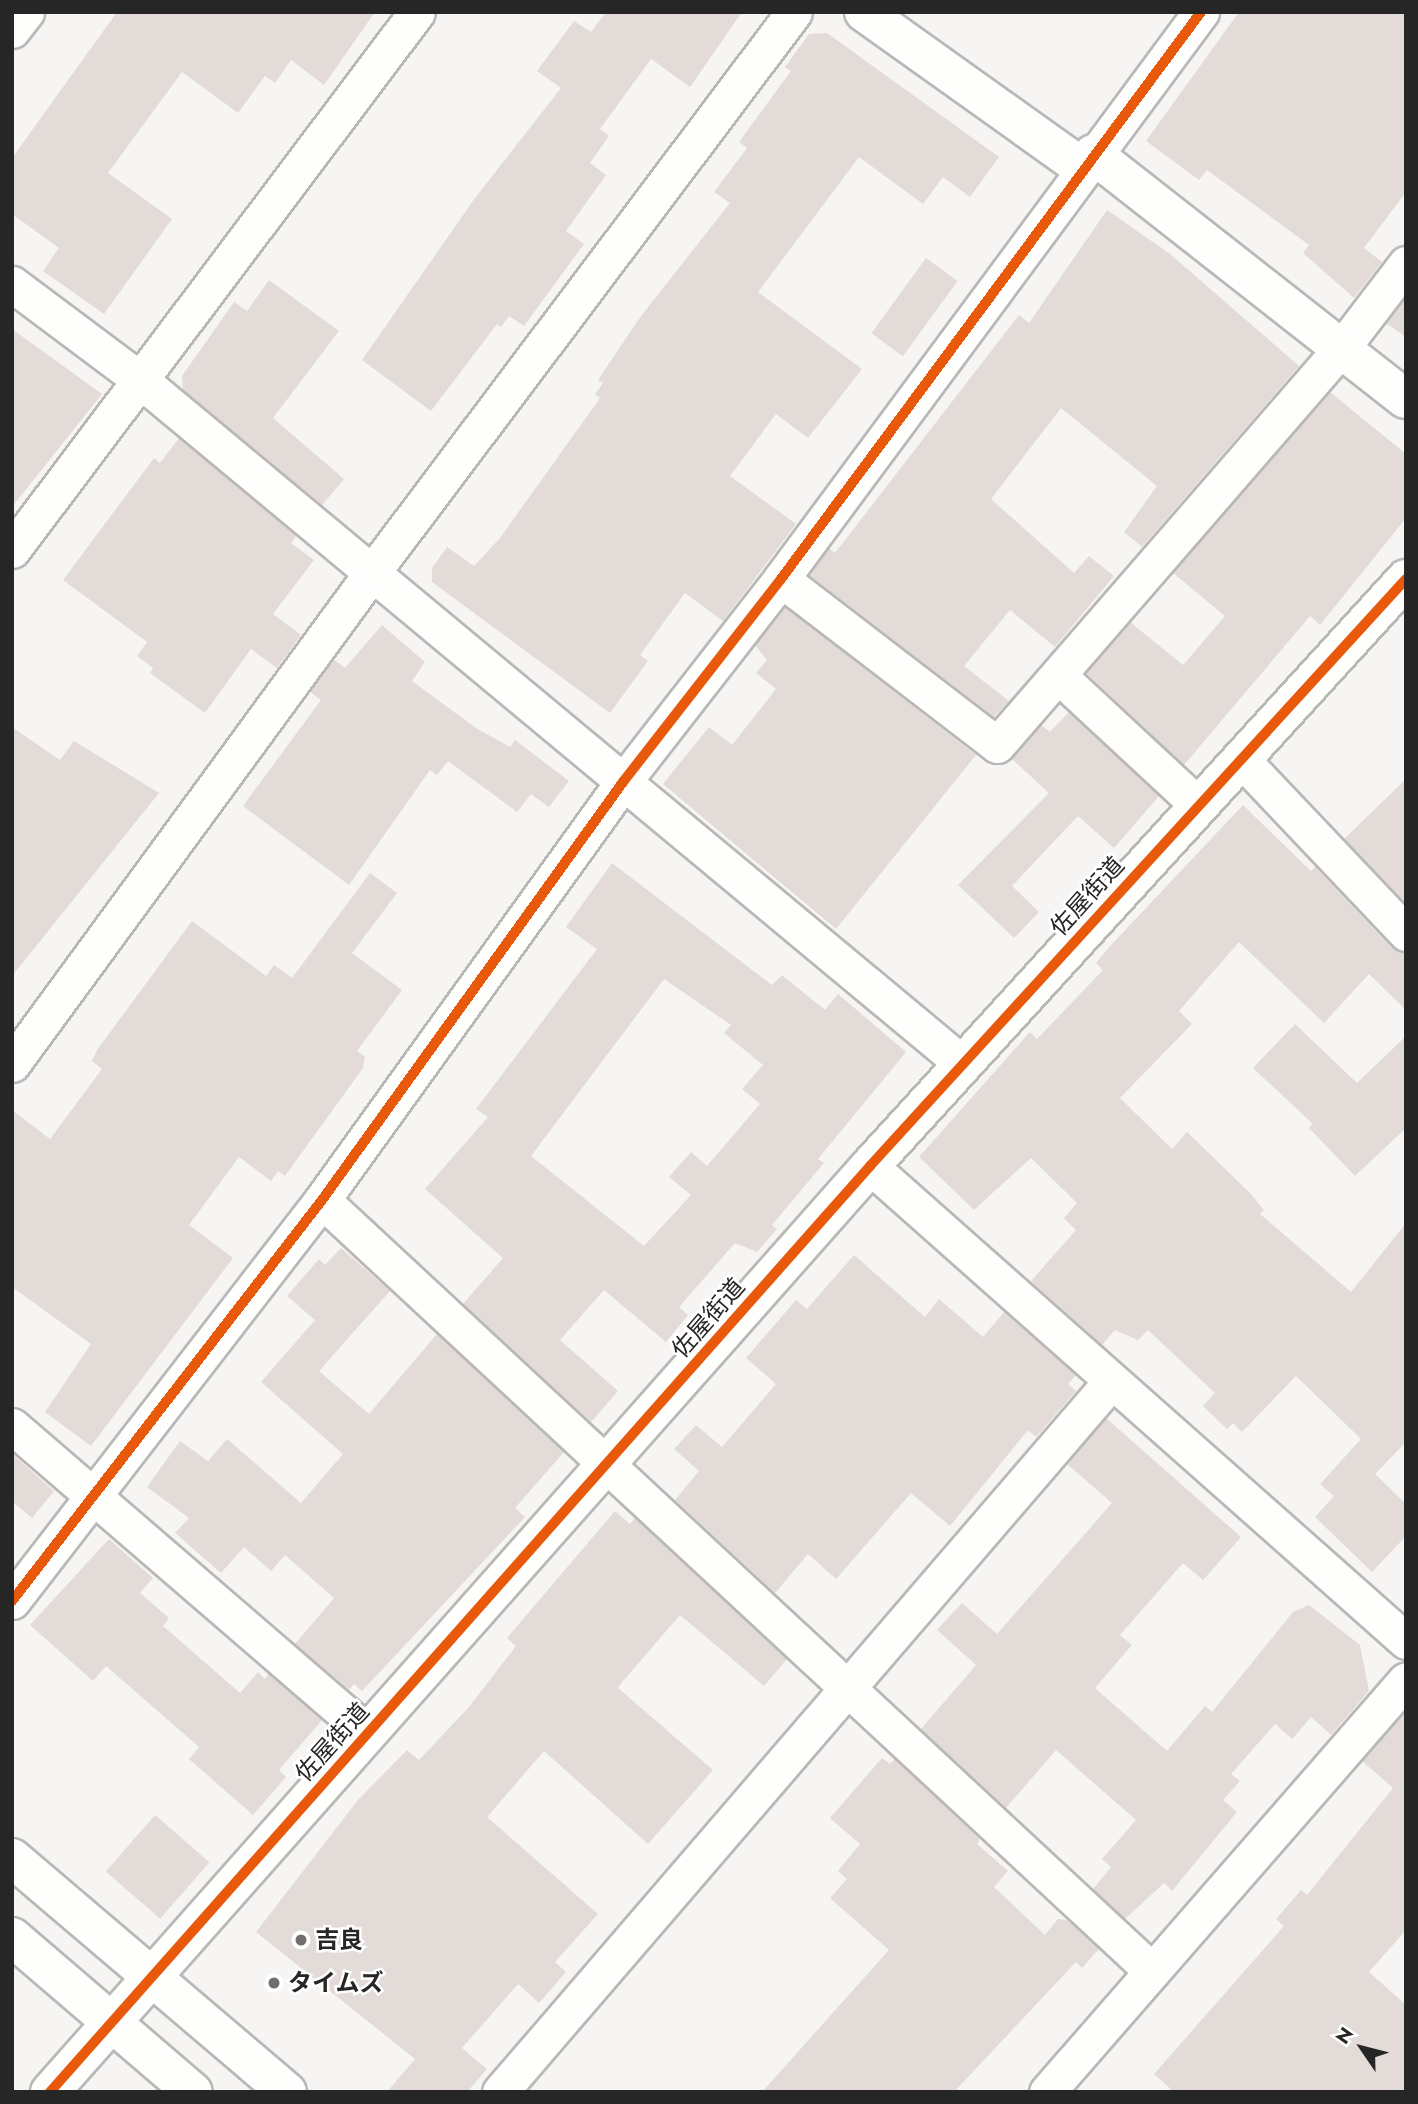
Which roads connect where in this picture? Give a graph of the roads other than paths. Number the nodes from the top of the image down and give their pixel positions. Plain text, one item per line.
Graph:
1 (26, 12) edge
2 (417, 12) edge
3 (794, 12) edge
4 (864, 12) edge
5 (1201, 12) edge
6 (12, 30) edge
7 (1088, 161) junction
8 (1406, 264) edge
9 (12, 284) edge
10 (1344, 345) junction
11 (139, 379) junction
12 (1406, 399) edge
13 (12, 550) edge
14 (370, 574) junction
15 (781, 579) junction
16 (1406, 579) edge
17 (1058, 675) junction
18 (1241, 759) junction
19 (623, 782) junction
20 (1198, 805) junction
21 (1406, 933) edge
22 (12, 1064) edge
23 (963, 1064) junction
24 (870, 1166) junction
25 (321, 1200) junction
26 (1109, 1384) junction
27 (12, 1426) edge
28 (609, 1461) junction
29 (95, 1496) junction
30 (12, 1601) edge
31 (1406, 1641) edge
32 (1406, 1679) edge
33 (845, 1687) junction
34 (368, 1733) junction
35 (12, 1858) edge
36 (12, 1937) edge
37 (1152, 1971) junction
38 (149, 1978) junction
39 (111, 2021) junction
40 (50, 2092) edge
41 (192, 2092) edge
42 (287, 2092) edge
43 (500, 2092) edge
44 (1047, 2092) edge

1 - 6 street
2 - 11 street
3 - 14 street
4 - 7 street
5 - 7 street
7 - 10 street
7 - 15 street
8 - 10 street
9 - 11 street
10 - 12 street
10 - 17 street
11 - 13 street
11 - 14 street
14 - 19 street
14 - 22 street
15 - 17 street
15 - 19 street
16 - 18 street, 佐屋街道
17 - 20 street
18 - 20 street, 佐屋街道
18 - 21 street
19 - 23 street
19 - 25 street
20 - 23 street, 佐屋街道
23 - 24 street, 佐屋街道
24 - 26 street
24 - 28 street, 佐屋街道
25 - 28 street
25 - 29 street
26 - 31 street
26 - 33 street
27 - 29 street
28 - 33 street
28 - 34 street, 佐屋街道
29 - 30 street
29 - 34 street
32 - 37 street
33 - 37 street
33 - 43 street
34 - 38 street, 佐屋街道
35 - 38 street
36 - 39 street
37 - 44 street
38 - 39 street, 佐屋街道
38 - 42 street
39 - 40 street, 佐屋街道
39 - 41 street

